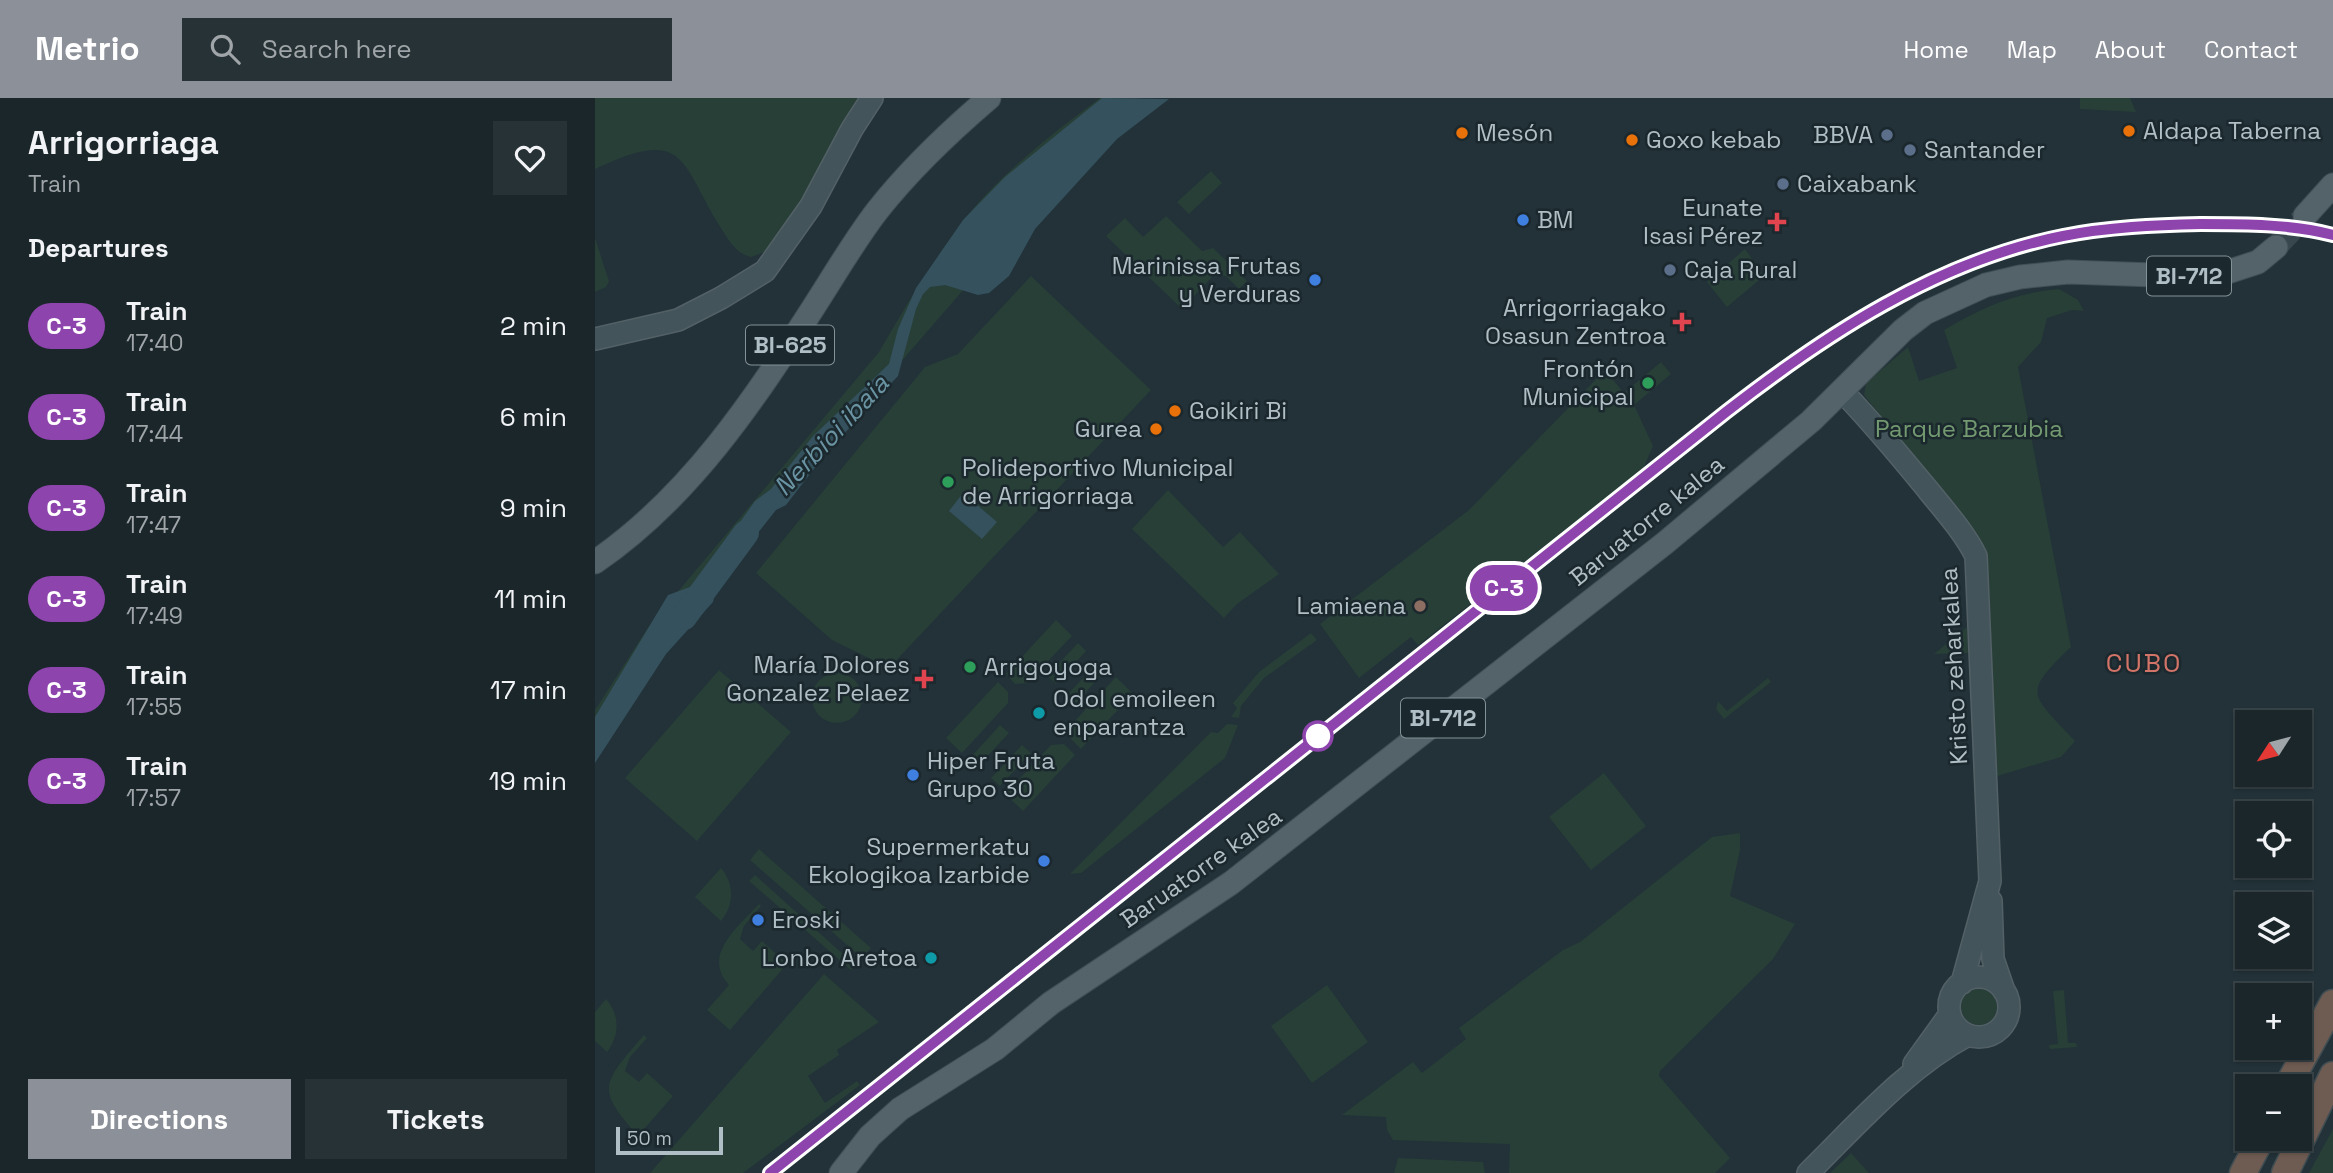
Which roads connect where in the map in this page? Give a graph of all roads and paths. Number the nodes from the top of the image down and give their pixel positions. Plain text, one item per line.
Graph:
1 (872, 98) edge
2 (992, 98) edge
3 (2333, 185) edge
4 (2305, 216) tunnel mouth
5 (2276, 247) tunnel mouth
6 (595, 324) edge
7 (637, 328) junction
8 (595, 339) edge
9 (1842, 391) junction
10 (595, 562) edge
11 (1990, 881) junction
12 (1962, 982) junction
13 (2004, 991) junction
14 (2333, 1003) edge
15 (1950, 1014) junction
16 (1968, 1035) junction
17 (2294, 1074) edge
18 (2333, 1075) edge
19 (1898, 1086) junction
20 (2255, 1151) edge
21 (841, 1173) edge
22 (1808, 1173) edge
23 (2243, 1173) edge
24 (2285, 1173) edge

1 - 7 street
2 - 10 main road, BI-625
3 - 4 main road
5 - 9 main road, Baruatorre kalea / BI-712
6 - 7 street
7 - 8 street
9 - 11 street, Kristo zeharkalea
9 - 21 main road, Baruatorre kalea / BI-712
11 - 12 street, Kristo zeharkalea
11 - 13 street
12 - 13 street
12 - 15 street
13 - 16 street
14 - 17 highway
15 - 16 street
15 - 19 street
16 - 19 street
18 - 24 highway
19 - 22 street
20 - 23 highway

